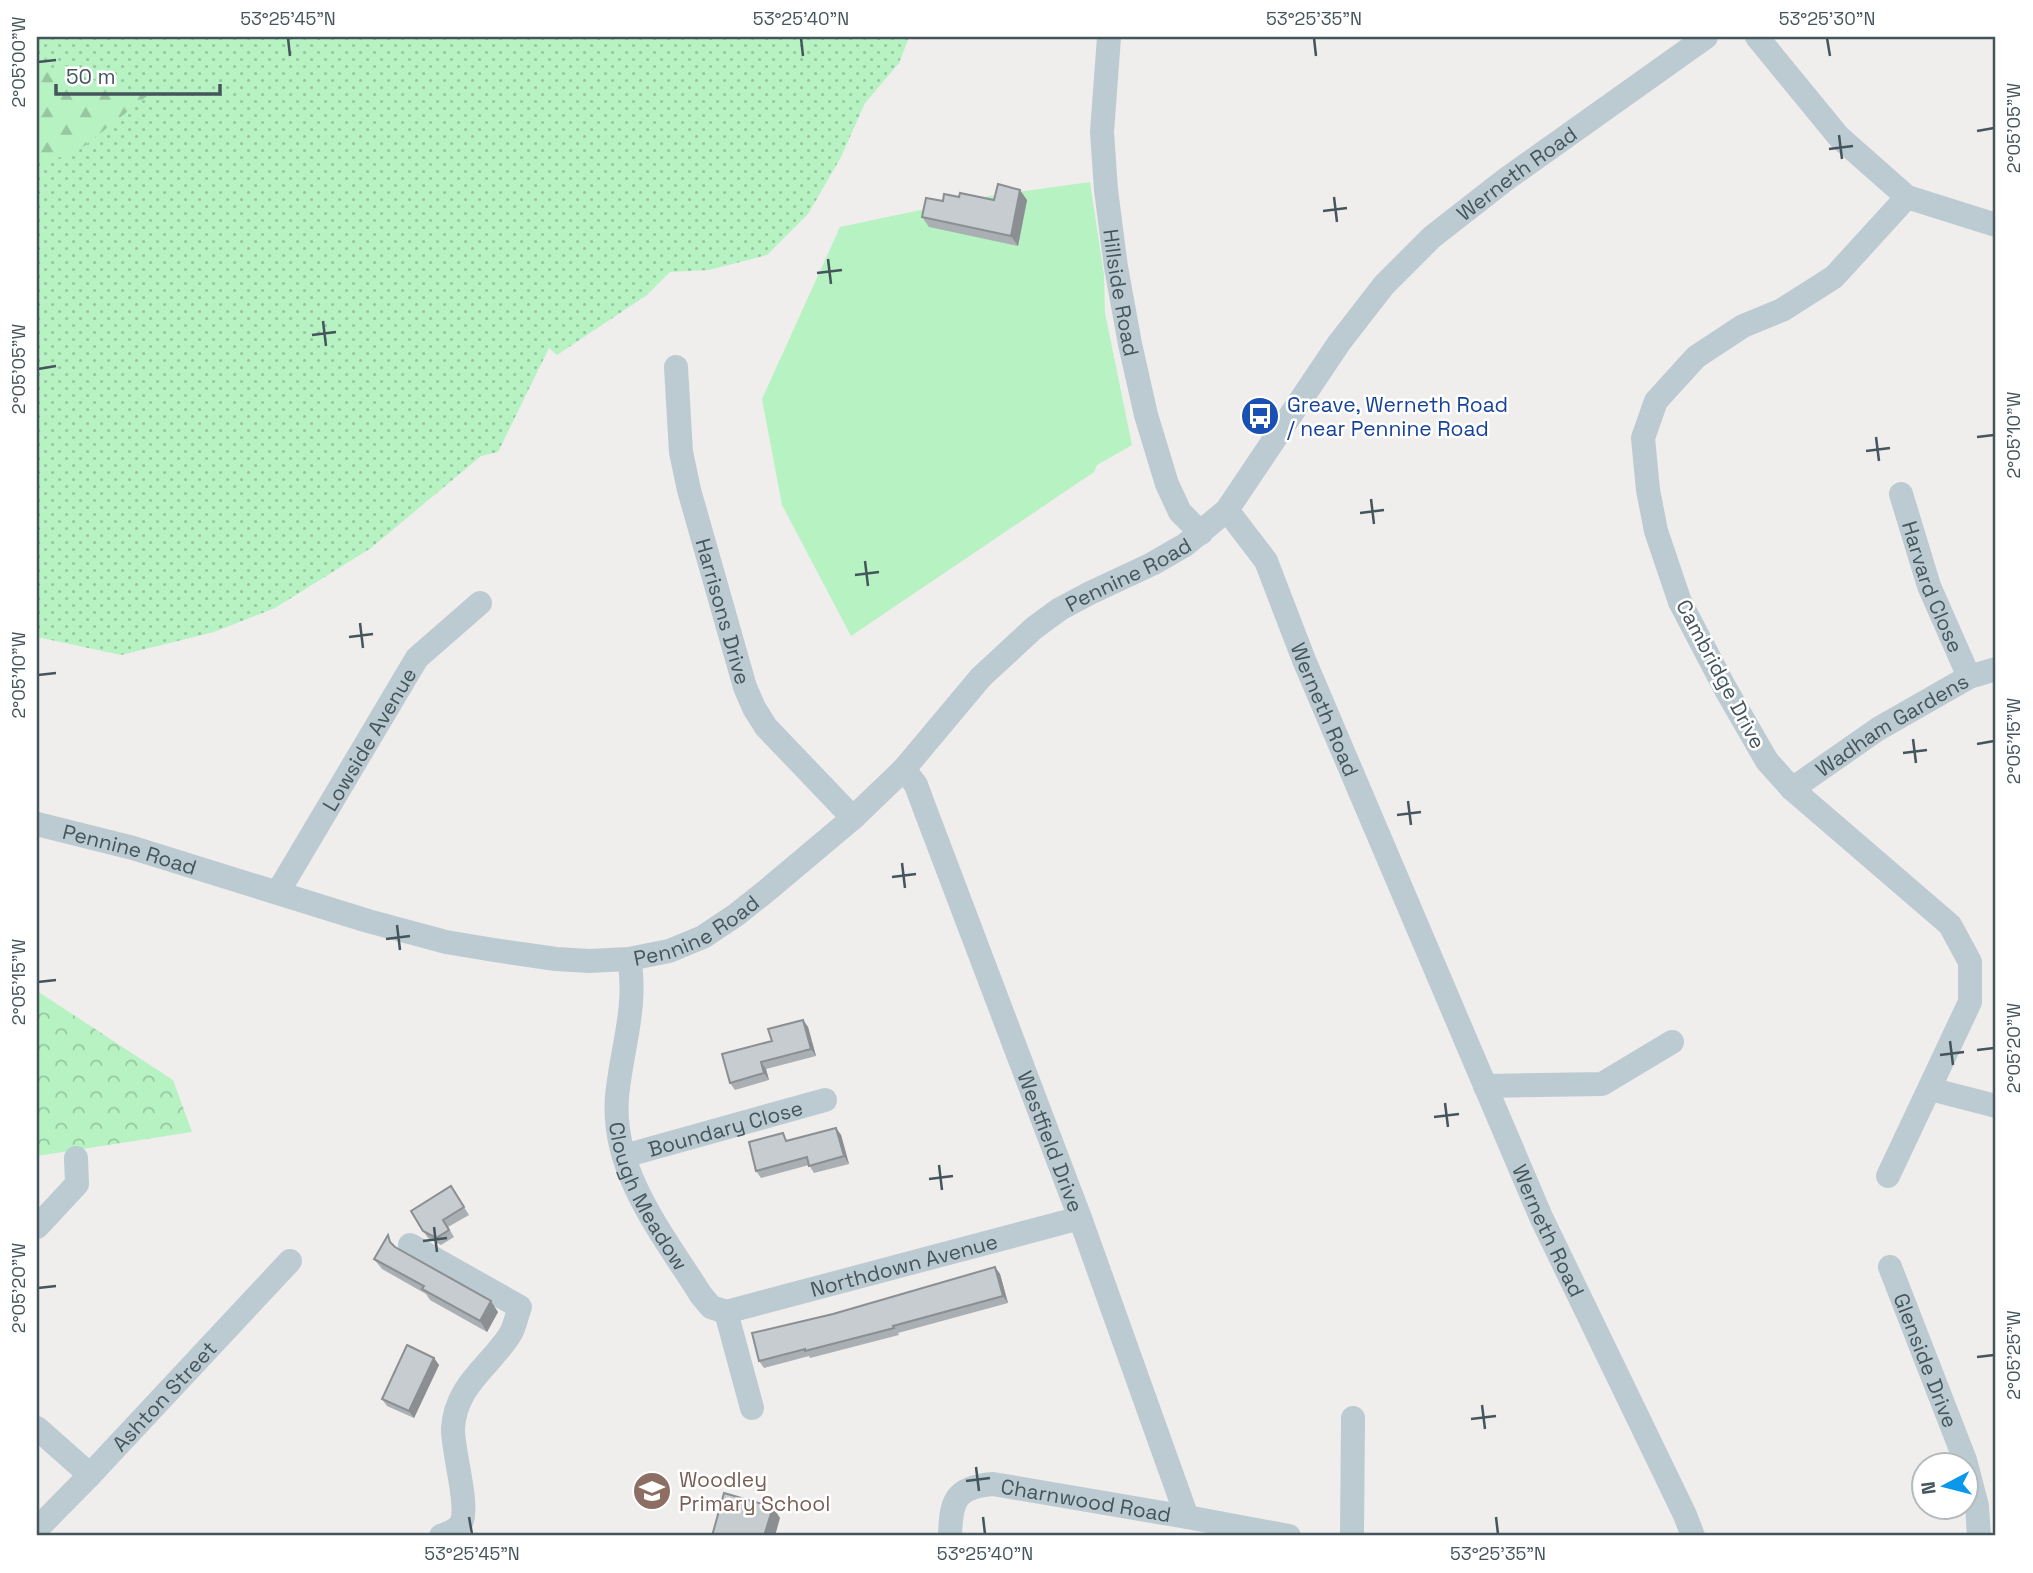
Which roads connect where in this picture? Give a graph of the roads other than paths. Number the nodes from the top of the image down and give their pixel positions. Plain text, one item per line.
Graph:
1 (1109, 37) edge
2 (1706, 37) edge
3 (1757, 37) edge
4 (1907, 197) junction
5 (1996, 225) edge
6 (676, 367) dead end
7 (1901, 494) dead end
8 (1227, 510) junction
9 (1201, 533) junction
10 (481, 603) dead end
11 (1996, 670) edge
12 (1969, 677) junction
13 (904, 769) junction
14 (1792, 789) junction
15 (853, 818) junction
16 (37, 824) edge
17 (278, 892) junction
18 (629, 959) junction
19 (1672, 1042) dead end
20 (1485, 1086) junction
21 (1930, 1089) junction
22 (825, 1100) dead end
23 (1996, 1106) edge
24 (624, 1156) junction
25 (76, 1158) dead end
26 (1888, 1176) dead end
27 (1080, 1218) junction
28 (37, 1227) edge
29 (410, 1245) dead end
30 (290, 1261) dead end
31 (1889, 1267) dead end
32 (726, 1312) junction
33 (752, 1408) dead end
34 (1353, 1418) dead end
35 (37, 1428) edge
36 (90, 1475) junction
37 (1187, 1517) junction
38 (37, 1529) edge
39 (441, 1536) edge
40 (950, 1536) edge
41 (1289, 1536) edge
42 (1352, 1536) edge
43 (1693, 1536) edge
44 (1979, 1536) edge

1 - 9 street, Hillside Road
2 - 8 street, Werneth Road
3 - 4 street
4 - 5 street
4 - 14 street, Cambridge Drive
6 - 15 street, Harrisons Drive
7 - 12 street, Harvard Close
8 - 9 street, Pennine Road
8 - 20 street, Werneth Road
9 - 13 street, Pennine Road
10 - 17 street, Lowside Avenue
11 - 12 street, Wadham Gardens
12 - 14 street, Wadham Gardens
13 - 15 street, Pennine Road
13 - 27 street, Westfield Drive
14 - 21 street, Cambridge Drive
15 - 18 street, Pennine Road
16 - 17 street, Pennine Road
17 - 18 street, Pennine Road
18 - 24 street, Clough Meadow
19 - 20 street
20 - 43 street, Werneth Road
21 - 23 street
21 - 26 street, Cambridge Drive
22 - 24 street, Boundary Close
24 - 32 street, Clough Meadow
25 - 28 street
27 - 32 street, Northdown Avenue
27 - 37 street, Westfield Drive
29 - 39 street
30 - 36 street, Ashton Street
31 - 44 street, Glenside Drive
32 - 33 street
34 - 42 street
35 - 36 street
36 - 38 street, Ashton Street
37 - 40 street, Charnwood Road
37 - 41 street, Charnwood Road

